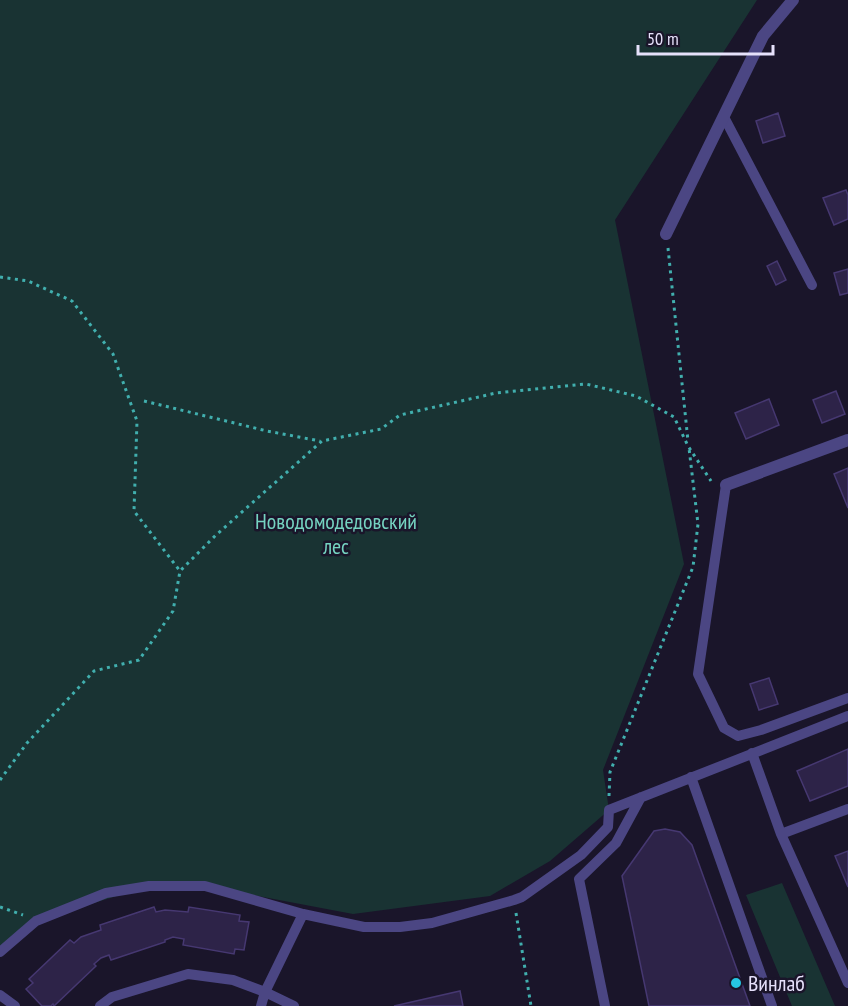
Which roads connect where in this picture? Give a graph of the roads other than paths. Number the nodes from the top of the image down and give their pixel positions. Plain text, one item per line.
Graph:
1 (793, 0) edge
2 (724, 117) junction
3 (666, 234) road end
4 (812, 285) dead end
5 (848, 440) edge
6 (726, 485) joint
7 (848, 698) edge
8 (848, 716) edge
9 (752, 753) junction
10 (691, 777) junction
11 (641, 797) junction
12 (848, 810) edge
13 (781, 834) junction
14 (303, 914) junction
15 (0, 952) edge
16 (848, 983) edge
17 (266, 992) junction
18 (0, 995) edge
19 (15, 1006) edge
20 (100, 1006) edge
21 (261, 1006) edge
22 (294, 1006) edge
23 (605, 1006) edge
24 (772, 1006) edge

1 - 2 street
2 - 3 street
2 - 4 lane
5 - 6 street
6 - 7 lane
8 - 9 lane
9 - 10 lane
9 - 13 lane
10 - 11 lane
10 - 24 lane
11 - 14 lane
11 - 23 lane
12 - 13 lane
13 - 16 lane
14 - 15 lane
14 - 17 lane
17 - 20 lane
17 - 21 lane
17 - 22 lane
18 - 19 lane

